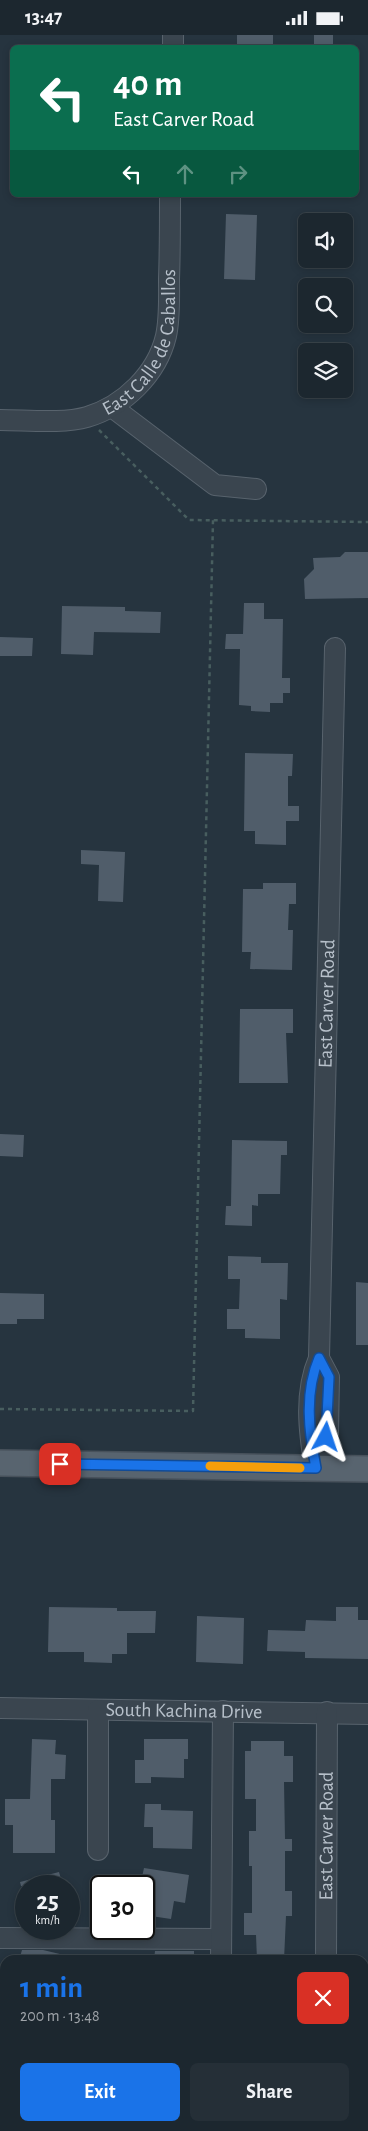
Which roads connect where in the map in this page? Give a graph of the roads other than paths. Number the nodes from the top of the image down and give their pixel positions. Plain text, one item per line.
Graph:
1 (170, 197) edge
2 (112, 407) junction
3 (0, 420) edge
4 (256, 489) dead end
5 (336, 648) dead end
6 (0, 1463) edge
7 (316, 1468) junction
8 (368, 1469) edge
9 (0, 1708) edge
10 (98, 1710) junction
11 (224, 1711) junction
12 (327, 1712) junction
13 (368, 1713) edge
14 (98, 1851) dead end
15 (0, 1938) edge
16 (221, 1939) junction
17 (221, 1955) edge
18 (326, 1955) edge

1 - 2 street, East Calle de Caballos
2 - 3 street, East Calle de Caballos
2 - 4 street
5 - 7 street, East Carver Road
6 - 7 main road
7 - 8 main road
9 - 10 street, South Kachina Drive
10 - 11 street, South Kachina Drive
10 - 14 street
11 - 12 street, South Kachina Drive
11 - 16 street
12 - 13 street, South Kachina Drive
12 - 18 street, East Carver Road
15 - 16 street
16 - 17 street

